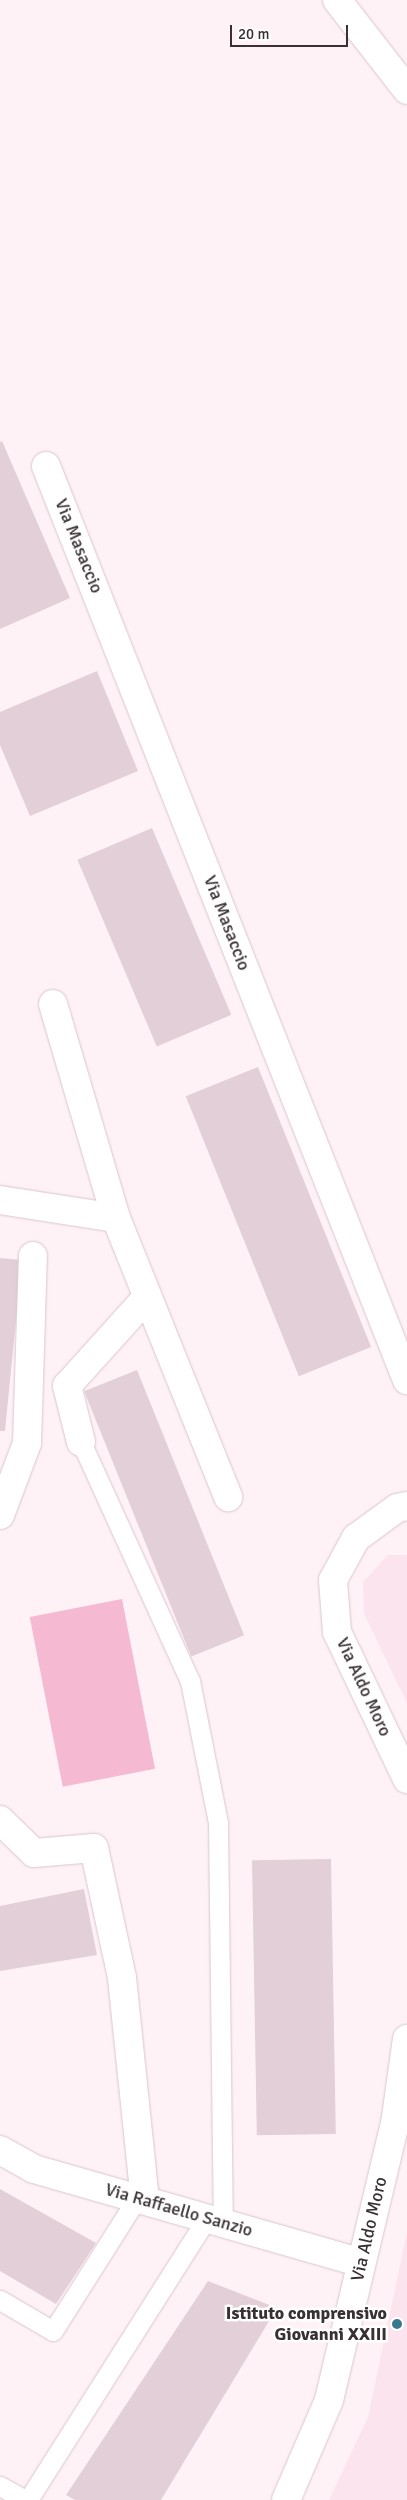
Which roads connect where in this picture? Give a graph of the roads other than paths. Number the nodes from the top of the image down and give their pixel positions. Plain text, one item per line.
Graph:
1 (337, 0) edge
2 (407, 90) edge
3 (46, 466) dead end
4 (53, 1004) dead end
5 (0, 1200) edge
6 (116, 1218) junction
7 (34, 1256) dead end
8 (147, 1297) junction
9 (407, 1380) edge
10 (82, 1442) joint
11 (228, 1497) dead end
12 (407, 1506) edge
13 (0, 1515) edge
14 (407, 1779) edge
15 (0, 1820) edge
16 (407, 2039) edge
17 (0, 2150) edge
18 (141, 2199) junction
19 (215, 2220) junction
20 (361, 2263) junction
21 (0, 2300) edge
22 (0, 2486) edge
23 (26, 2500) edge
24 (286, 2500) edge

1 - 2 street
3 - 9 street, Via Masaccio
4 - 6 street
5 - 6 street
6 - 8 street
7 - 13 street
8 - 10 street
8 - 11 street
10 - 19 lane
12 - 14 street, Via Aldo Moro
15 - 18 street
16 - 20 street, Via Aldo Moro
17 - 18 street, Via Raffaello Sanzio
18 - 19 street, Via Raffaello Sanzio
18 - 21 lane
19 - 20 street, Via Raffaello Sanzio
19 - 23 lane
20 - 24 street, Via Aldo Moro
22 - 23 lane

